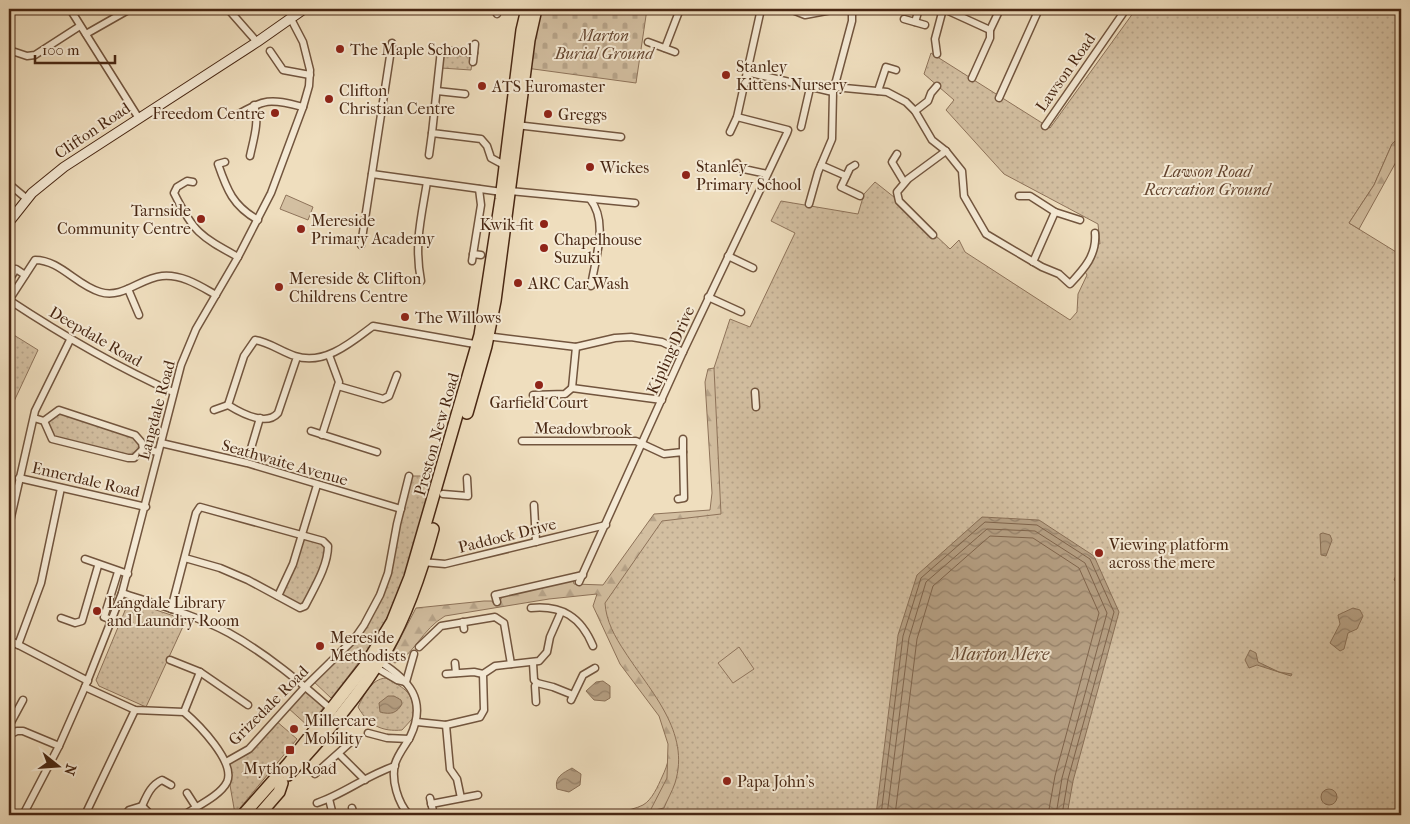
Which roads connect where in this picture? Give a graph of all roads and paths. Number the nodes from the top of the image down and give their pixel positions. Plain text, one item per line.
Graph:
1 (70, 9) edge
2 (130, 9) edge
3 (228, 9) edge
4 (304, 9) edge
5 (536, 9) edge
6 (680, 9) edge
7 (762, 9) edge
8 (790, 9) edge
9 (837, 9) edge
10 (852, 9) edge
11 (919, 9) edge
12 (944, 9) edge
13 (1000, 9) edge
14 (1039, 9) edge
15 (1125, 9) edge
16 (526, 12) edge
17 (291, 19) junction
18 (904, 19) dead end
19 (915, 22) junction
20 (925, 24) dead end
21 (80, 26) junction
22 (990, 30) junction
23 (86, 34) junction
24 (257, 42) junction
25 (648, 42) dead end
26 (476, 44) dead end
27 (665, 48) junction
28 (399, 49) dead end
29 (9, 50) edge
30 (270, 51) dead end
31 (675, 52) dead end
32 (474, 53) junction
33 (937, 54) dead end
34 (474, 62) dead end
35 (896, 70) dead end
36 (746, 72) junction
37 (310, 75) junction
38 (521, 76) junction
39 (972, 78) dead end
40 (937, 86) dead end
41 (810, 88) junction
42 (834, 89) junction
43 (437, 91) junction
44 (878, 91) junction
45 (465, 94) dead end
46 (1000, 98) dead end
47 (254, 105) junction
48 (303, 107) junction
49 (915, 111) junction
50 (235, 116) dead end
51 (138, 117) junction
52 (737, 117) junction
53 (514, 125) junction
54 (1045, 126) dead end
55 (801, 128) dead end
56 (730, 132) dead end
57 (432, 133) junction
58 (621, 137) dead end
59 (946, 151) junction
60 (897, 154) dead end
61 (429, 155) dead end
62 (250, 156) dead end
63 (225, 162) dead end
64 (508, 163) junction
65 (821, 165) junction
66 (854, 165) dead end
67 (737, 167) dead end
68 (372, 174) junction
69 (767, 174) junction
70 (846, 176) junction
71 (190, 179) dead end
72 (427, 182) junction
73 (904, 182) junction
74 (9, 184) edge
75 (479, 189) junction
76 (506, 192) junction
77 (860, 196) dead end
78 (1019, 196) dead end
79 (27, 199) junction
80 (590, 199) junction
81 (635, 203) dead end
82 (809, 204) dead end
83 (1055, 212) junction
84 (258, 220) junction
85 (1080, 220) dead end
86 (9, 222) edge
87 (1095, 233) dead end
88 (933, 235) dead end
89 (361, 245) dead end
90 (481, 255) dead end
91 (728, 256) junction
92 (238, 257) junction
93 (1033, 262) junction
94 (753, 268) dead end
95 (25, 275) junction
96 (9, 280) edge
97 (420, 281) dead end
98 (591, 286) dead end
99 (128, 288) junction
100 (216, 295) junction
101 (708, 297) junction
102 (9, 300) edge
103 (741, 312) dead end
104 (139, 315) dead end
105 (368, 319) dead end
106 (373, 326) junction
107 (70, 340) junction
108 (483, 340) junction
109 (576, 347) junction
110 (683, 352) junction
111 (329, 355) junction
112 (297, 357) junction
113 (397, 374) dead end
114 (338, 386) junction
115 (572, 388) junction
116 (173, 392) junction
117 (755, 392) dead end
118 (533, 395) dead end
119 (662, 400) junction
120 (228, 405) junction
121 (756, 407) dead end
122 (214, 410) dead end
123 (34, 418) junction
124 (260, 418) junction
125 (44, 421) junction
126 (311, 431) dead end
127 (322, 435) junction
128 (522, 441) dead end
129 (685, 441) dead end
130 (161, 443) junction
131 (643, 444) junction
132 (143, 449) junction
133 (158, 452) junction
134 (376, 452) dead end
135 (683, 452) junction
136 (249, 455) dead end
137 (409, 476) dead end
138 (19, 478) junction
139 (467, 478) dead end
140 (317, 485) junction
141 (62, 488) junction
142 (443, 494) junction
143 (678, 499) dead end
144 (534, 505) dead end
145 (146, 507) junction
146 (401, 509) junction
147 (9, 526) edge
148 (606, 526) junction
149 (302, 535) junction
150 (536, 542) junction
151 (185, 558) junction
152 (85, 560) dead end
153 (420, 561) junction
154 (98, 566) junction
155 (118, 572) junction
156 (128, 574) junction
157 (583, 575) junction
158 (579, 582) dead end
159 (122, 593) junction
160 (278, 596) junction
161 (497, 602) dead end
162 (171, 608) junction
163 (531, 608) dead end
164 (561, 612) junction
165 (61, 618) dead end
166 (112, 620) junction
167 (463, 622) junction
168 (464, 629) dead end
169 (9, 640) edge
170 (18, 645) junction
171 (593, 646) dead end
172 (419, 647) dead end
173 (414, 654) dead end
174 (170, 660) dead end
175 (374, 661) junction
176 (455, 662) dead end
177 (533, 663) junction
178 (511, 664) junction
179 (595, 668) dead end
180 (200, 672) junction
181 (456, 673) junction
182 (446, 674) dead end
183 (483, 674) junction
184 (406, 682) junction
185 (537, 683) junction
186 (86, 684) junction
187 (306, 687) junction
188 (22, 700) dead end
189 (536, 702) dead end
190 (248, 705) dead end
191 (135, 710) junction
192 (184, 712) junction
193 (335, 713) junction
194 (417, 722) junction
195 (446, 725) junction
196 (10, 733) edge
197 (368, 733) dead end
198 (409, 739) junction
199 (353, 740) dead end
200 (58, 746) junction
201 (339, 754) junction
202 (226, 762) junction
203 (394, 766) junction
204 (316, 774) dead end
205 (365, 780) junction
206 (282, 783) junction
207 (171, 785) dead end
208 (187, 793) dead end
209 (478, 795) dead end
210 (461, 798) junction
211 (329, 799) junction
212 (317, 803) dead end
213 (142, 806) junction
214 (196, 808) junction
215 (352, 808) dead end
216 (23, 815) edge
217 (85, 815) edge
218 (125, 815) edge
219 (151, 815) edge
220 (184, 815) edge
221 (243, 815) edge
222 (252, 815) edge
223 (260, 815) edge
224 (333, 815) edge
225 (354, 815) edge
226 (409, 815) edge
227 (434, 815) edge

1 - 21 street
2 - 23 street
3 - 24 street
4 - 17 street, Clifton Road
5 - 38 highway, Preston New Road
6 - 27 street
7 - 36 street
8 - 9 street
10 - 42 street
11 - 19 street
12 - 22 street
12 - 33 street
13 - 22 street
14 - 46 street
15 - 54 street, Lawson Road
16 - 38 highway, Preston New Road
17 - 24 street, Clifton Road
17 - 37 street, Langdale Road
18 - 19 street
19 - 20 street
21 - 23 street
21 - 29 street
22 - 39 street
23 - 51 street
24 - 51 street, Clifton Road
25 - 27 street
26 - 32 street
27 - 31 street
28 - 68 street
30 - 37 street
32 - 34 street
32 - 43 street
35 - 44 street
36 - 41 street
36 - 52 street
37 - 48 street, Langdale Road
38 - 53 highway, Preston New Road
40 - 49 street
41 - 42 street
41 - 55 street
42 - 44 street
42 - 65 street
43 - 45 street
43 - 57 street
44 - 49 street
47 - 48 street
47 - 50 street
47 - 62 street
48 - 84 street, Langdale Road
49 - 59 street
51 - 79 street, Clifton Road
52 - 56 street
52 - 69 street, Kipling Drive
53 - 58 street
53 - 64 highway, Preston New Road
57 - 61 street
57 - 64 street
59 - 73 street
59 - 93 street
60 - 73 street
63 - 84 street
64 - 76 highway, Preston New Road
65 - 70 street
65 - 82 street
66 - 70 street
67 - 69 street
68 - 72 street
68 - 89 street
69 - 91 street, Kipling Drive
70 - 77 street
71 - 92 street
72 - 75 street
72 - 97 street
73 - 88 street
74 - 79 street
75 - 76 street
75 - 90 street
76 - 80 street
76 - 108 highway, Preston New Road
78 - 83 street
79 - 86 street, Clifton Road
80 - 81 street
80 - 98 street
83 - 85 street
83 - 93 street
84 - 92 street, Langdale Road
87 - 93 street
91 - 94 street
91 - 101 street, Kipling Drive
92 - 100 street, Langdale Road
95 - 96 street
95 - 99 street
95 - 102 street
99 - 100 street
99 - 104 street
100 - 116 street, Langdale Road
101 - 103 street
101 - 110 street, Kipling Drive
102 - 107 street, Deepdale Road
105 - 106 street
106 - 108 street
106 - 111 street
107 - 116 street, Deepdale Road
107 - 123 street
108 - 109 street
108 - 142 highway, Preston New Road
108 - 153 highway, Preston New Road
109 - 110 street
109 - 115 street
110 - 119 street, Kipling Drive
111 - 112 street
111 - 114 street
112 - 120 street
112 - 124 street
113 - 114 street
114 - 127 street
115 - 118 street
115 - 119 street
116 - 130 street, Langdale Road
117 - 121 street
119 - 131 street, Kipling Drive
120 - 122 street
120 - 124 street
123 - 125 street
123 - 138 street
124 - 136 street
125 - 132 street
125 - 132 street
126 - 127 street
127 - 134 street
128 - 131 street, Meadowbrook
129 - 135 street
130 - 133 street, Langdale Road
130 - 140 street, Seathwaite Avenue
131 - 135 street, Meadowbrook
131 - 148 street, Kipling Drive
132 - 133 street
133 - 145 street, Langdale Road
135 - 143 street
137 - 146 street, Grizedale Road
138 - 141 street, Ennerdale Road
138 - 147 street
139 - 142 street, Preston New Road
140 - 146 street, Seathwaite Avenue
140 - 149 street
141 - 145 street, Ennerdale Road
141 - 170 street
142 - 153 highway, Preston New Road
144 - 150 street
145 - 156 street, Langdale Road
146 - 187 street, Grizedale Road
148 - 150 street, Paddock Drive
148 - 157 street, Kipling Drive
149 - 151 street
149 - 160 street
149 - 160 street
150 - 153 street, Paddock Drive
151 - 160 street
151 - 162 street
152 - 154 street
153 - 175 highway, Preston New Road
154 - 155 street
154 - 165 street
155 - 156 street
155 - 166 street
156 - 159 street, Langdale Road
157 - 158 street, Kipling Drive
157 - 161 street
159 - 162 street
159 - 166 street, Langdale Road
162 - 187 street
163 - 164 street
164 - 171 street
164 - 177 street
166 - 186 street, Langdale Road
167 - 168 street
167 - 172 street
167 - 178 street
169 - 170 street
170 - 186 street
173 - 184 street
174 - 180 street
175 - 184 street
175 - 193 highway, Preston New Road
176 - 181 street
177 - 178 street
177 - 185 street
178 - 183 street
179 - 185 street
180 - 190 street
180 - 192 street
181 - 182 street
181 - 183 street
183 - 195 street
184 - 194 street
185 - 189 street
186 - 191 street
186 - 200 street, Langdale Road
187 - 193 street
187 - 202 street, Grizedale Road
188 - 196 street
191 - 192 street
191 - 217 street
192 - 202 street
193 - 206 highway, Preston New Road
193 - 221 highway, Preston New Road
194 - 195 street
194 - 198 street
195 - 210 street
196 - 200 street
197 - 198 street
198 - 203 street
199 - 201 street
200 - 216 street, Langdale Road
201 - 204 street
201 - 205 street
202 - 214 street
203 - 205 street
203 - 226 street
205 - 211 street
206 - 222 highway, Preston New Road
206 - 223 highway
207 - 213 street
208 - 214 street
209 - 210 street
210 - 227 street
211 - 212 street
211 - 224 street
213 - 218 street
213 - 219 street
214 - 220 street
215 - 225 street

